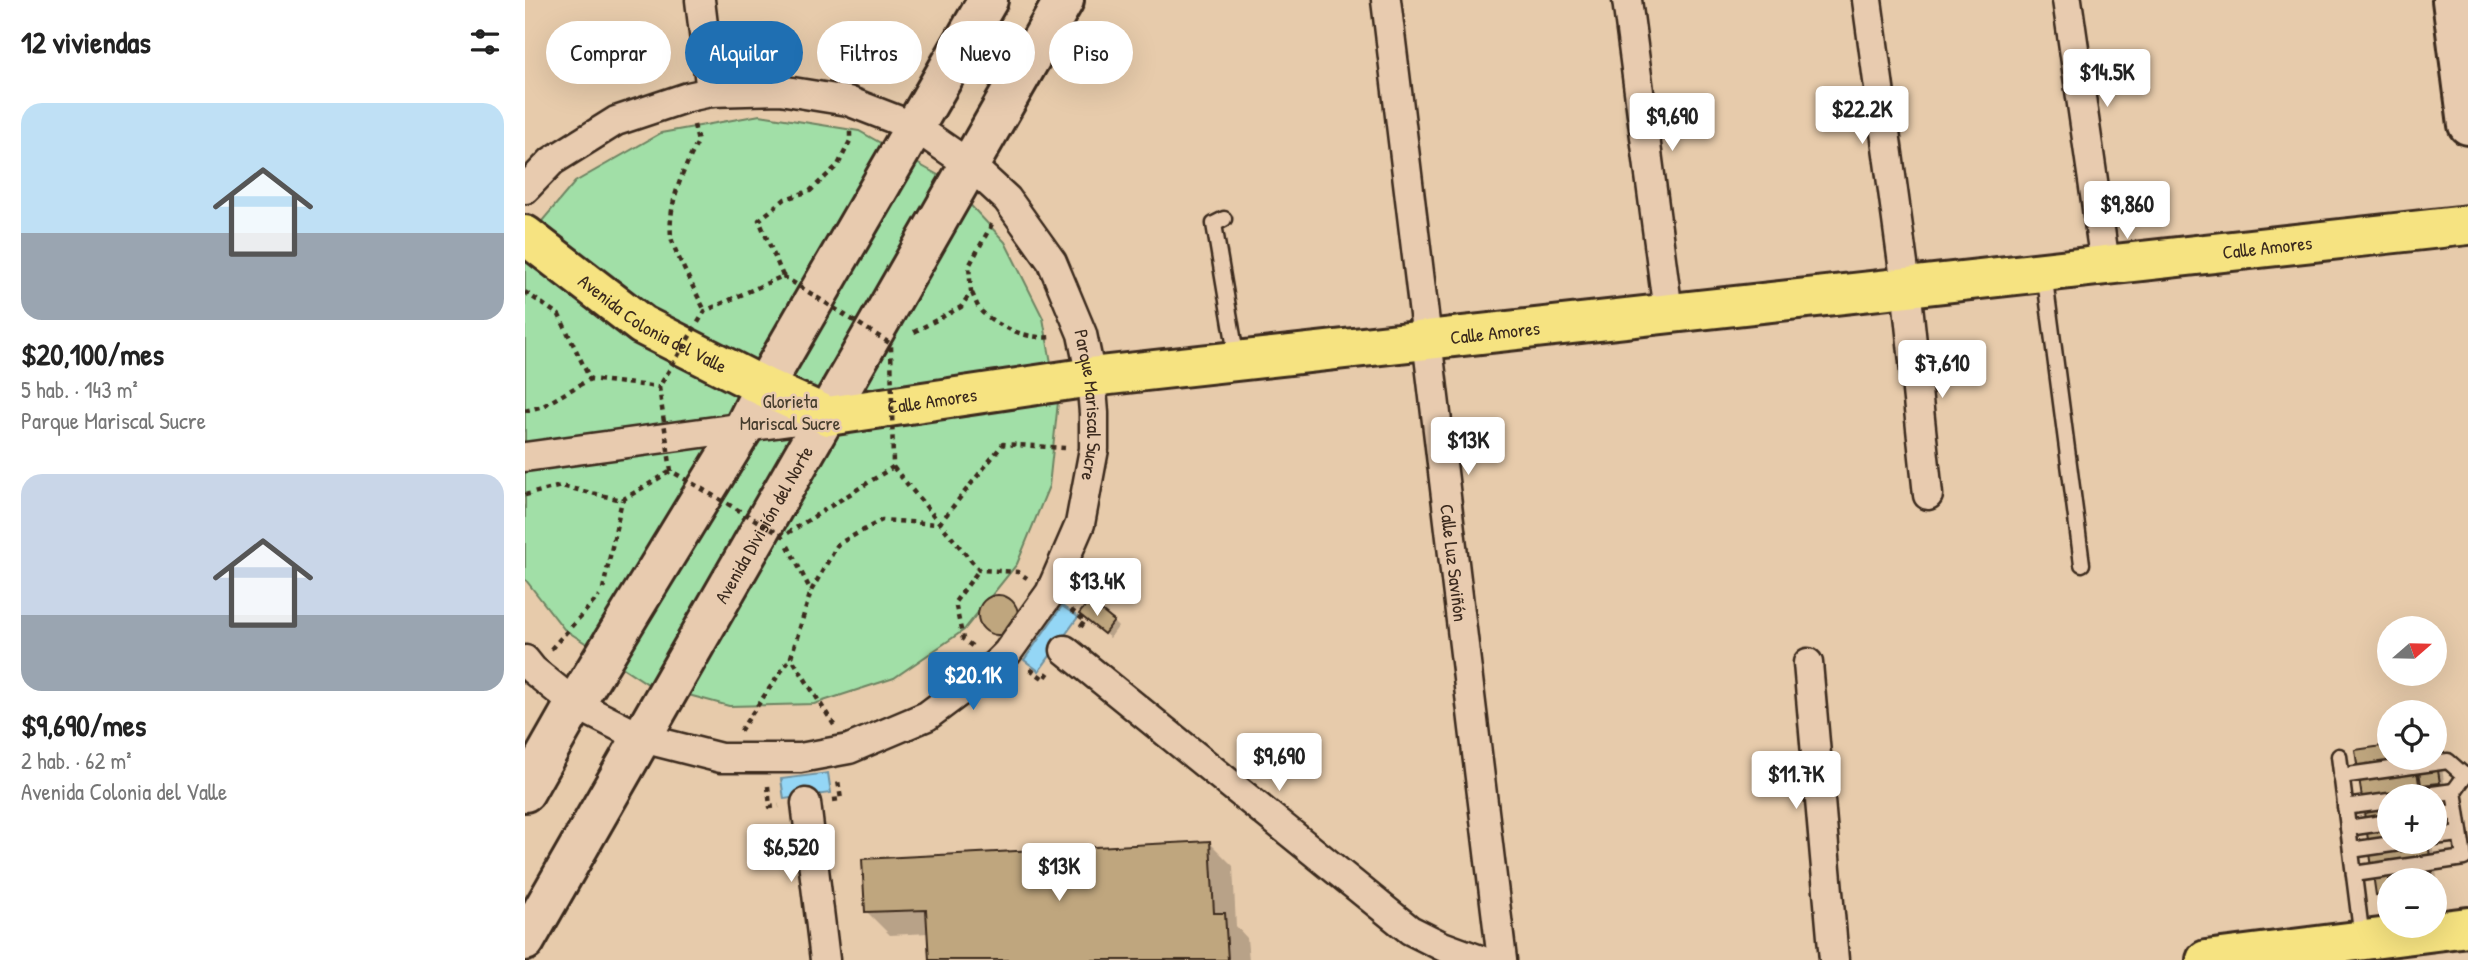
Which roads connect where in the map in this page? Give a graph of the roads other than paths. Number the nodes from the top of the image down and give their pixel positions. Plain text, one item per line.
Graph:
1 (700, 0) edge
2 (988, 0) edge
3 (1064, 0) edge
4 (1386, 0) edge
5 (1627, 0) edge
6 (1867, 0) edge
7 (2067, 0) edge
8 (2452, 0) edge
9 (699, 95) junction
10 (2468, 125) edge
11 (915, 127) junction
12 (971, 165) junction
13 (525, 188) edge
14 (1224, 219) dead end
15 (2468, 225) edge
16 (525, 235) edge
17 (2105, 264) junction
18 (2044, 271) junction
19 (1906, 286) junction
20 (1668, 312) junction
21 (1427, 339) junction
22 (1238, 360) junction
23 (1091, 377) junction
24 (764, 387) junction
25 (828, 416) junction
26 (744, 427) junction
27 (525, 457) edge
28 (1928, 495) dead end
29 (2082, 564) dead end
30 (1065, 650) dead end
31 (1808, 663) dead end
32 (529, 665) edge
33 (575, 704) junction
34 (642, 738) junction
35 (2339, 756) dead end
36 (2466, 775) edge
37 (2341, 776) junction
38 (2453, 791) junction
39 (525, 792) edge
40 (2447, 792) edge
41 (806, 803) dead end
42 (2377, 803) edge
43 (2345, 807) junction
44 (2456, 812) junction
45 (2447, 813) edge
46 (2377, 824) edge
47 (2348, 828) junction
48 (2460, 834) junction
49 (2447, 836) edge
50 (2377, 846) edge
51 (2351, 850) junction
52 (2354, 874) junction
53 (2468, 927) edge
54 (2363, 940) junction
55 (525, 941) edge
56 (825, 960) edge
57 (1481, 960) edge
58 (1502, 960) edge
59 (1834, 960) edge
60 (2213, 960) edge

1 - 9 street
2 - 11 main road
3 - 12 main road, Avenida División del Norte
4 - 21 street, Calle Luz Saviñón
5 - 20 street
6 - 19 street
7 - 17 street
8 - 10 main road
9 - 11 street, Parque Mariscal Sucre
9 - 13 street, Parque Mariscal Sucre
11 - 12 street, Parque Mariscal Sucre
11 - 24 main road
12 - 23 street, Parque Mariscal Sucre
12 - 25 main road, Avenida División del Norte
14 - 22 lane
15 - 17 main road, Calle Amores
16 - 24 main road, Avenida Colonia del Valle
17 - 18 main road, Calle Amores
18 - 19 main road, Calle Amores
18 - 29 lane
19 - 20 main road, Calle Amores
19 - 28 street
20 - 21 main road, Calle Amores
21 - 22 main road, Calle Amores
21 - 58 street, Calle Luz Saviñón
22 - 23 main road, Calle Amores
23 - 25 main road, Calle Amores
23 - 34 street, Parque Mariscal Sucre
24 - 25 main road, Avenida Colonia del Valle
24 - 26 main road
25 - 26 street, Calle Amores
25 - 34 main road, Avenida División del Norte
26 - 27 street, Calle Amores
26 - 33 main road
30 - 57 street
31 - 59 street
32 - 33 street, Parque Mariscal Sucre
33 - 34 street, Parque Mariscal Sucre
33 - 39 main road
34 - 55 main road, Avenida División del Norte
35 - 37 lane
36 - 37 lane
36 - 38 lane
37 - 43 lane
38 - 40 lane
38 - 44 lane
41 - 56 street
42 - 43 lane
43 - 47 lane
44 - 45 lane
44 - 48 lane
46 - 47 lane
47 - 51 lane
48 - 49 lane
48 - 52 lane
50 - 51 lane
51 - 52 lane
52 - 54 lane
53 - 54 main road
54 - 60 main road

